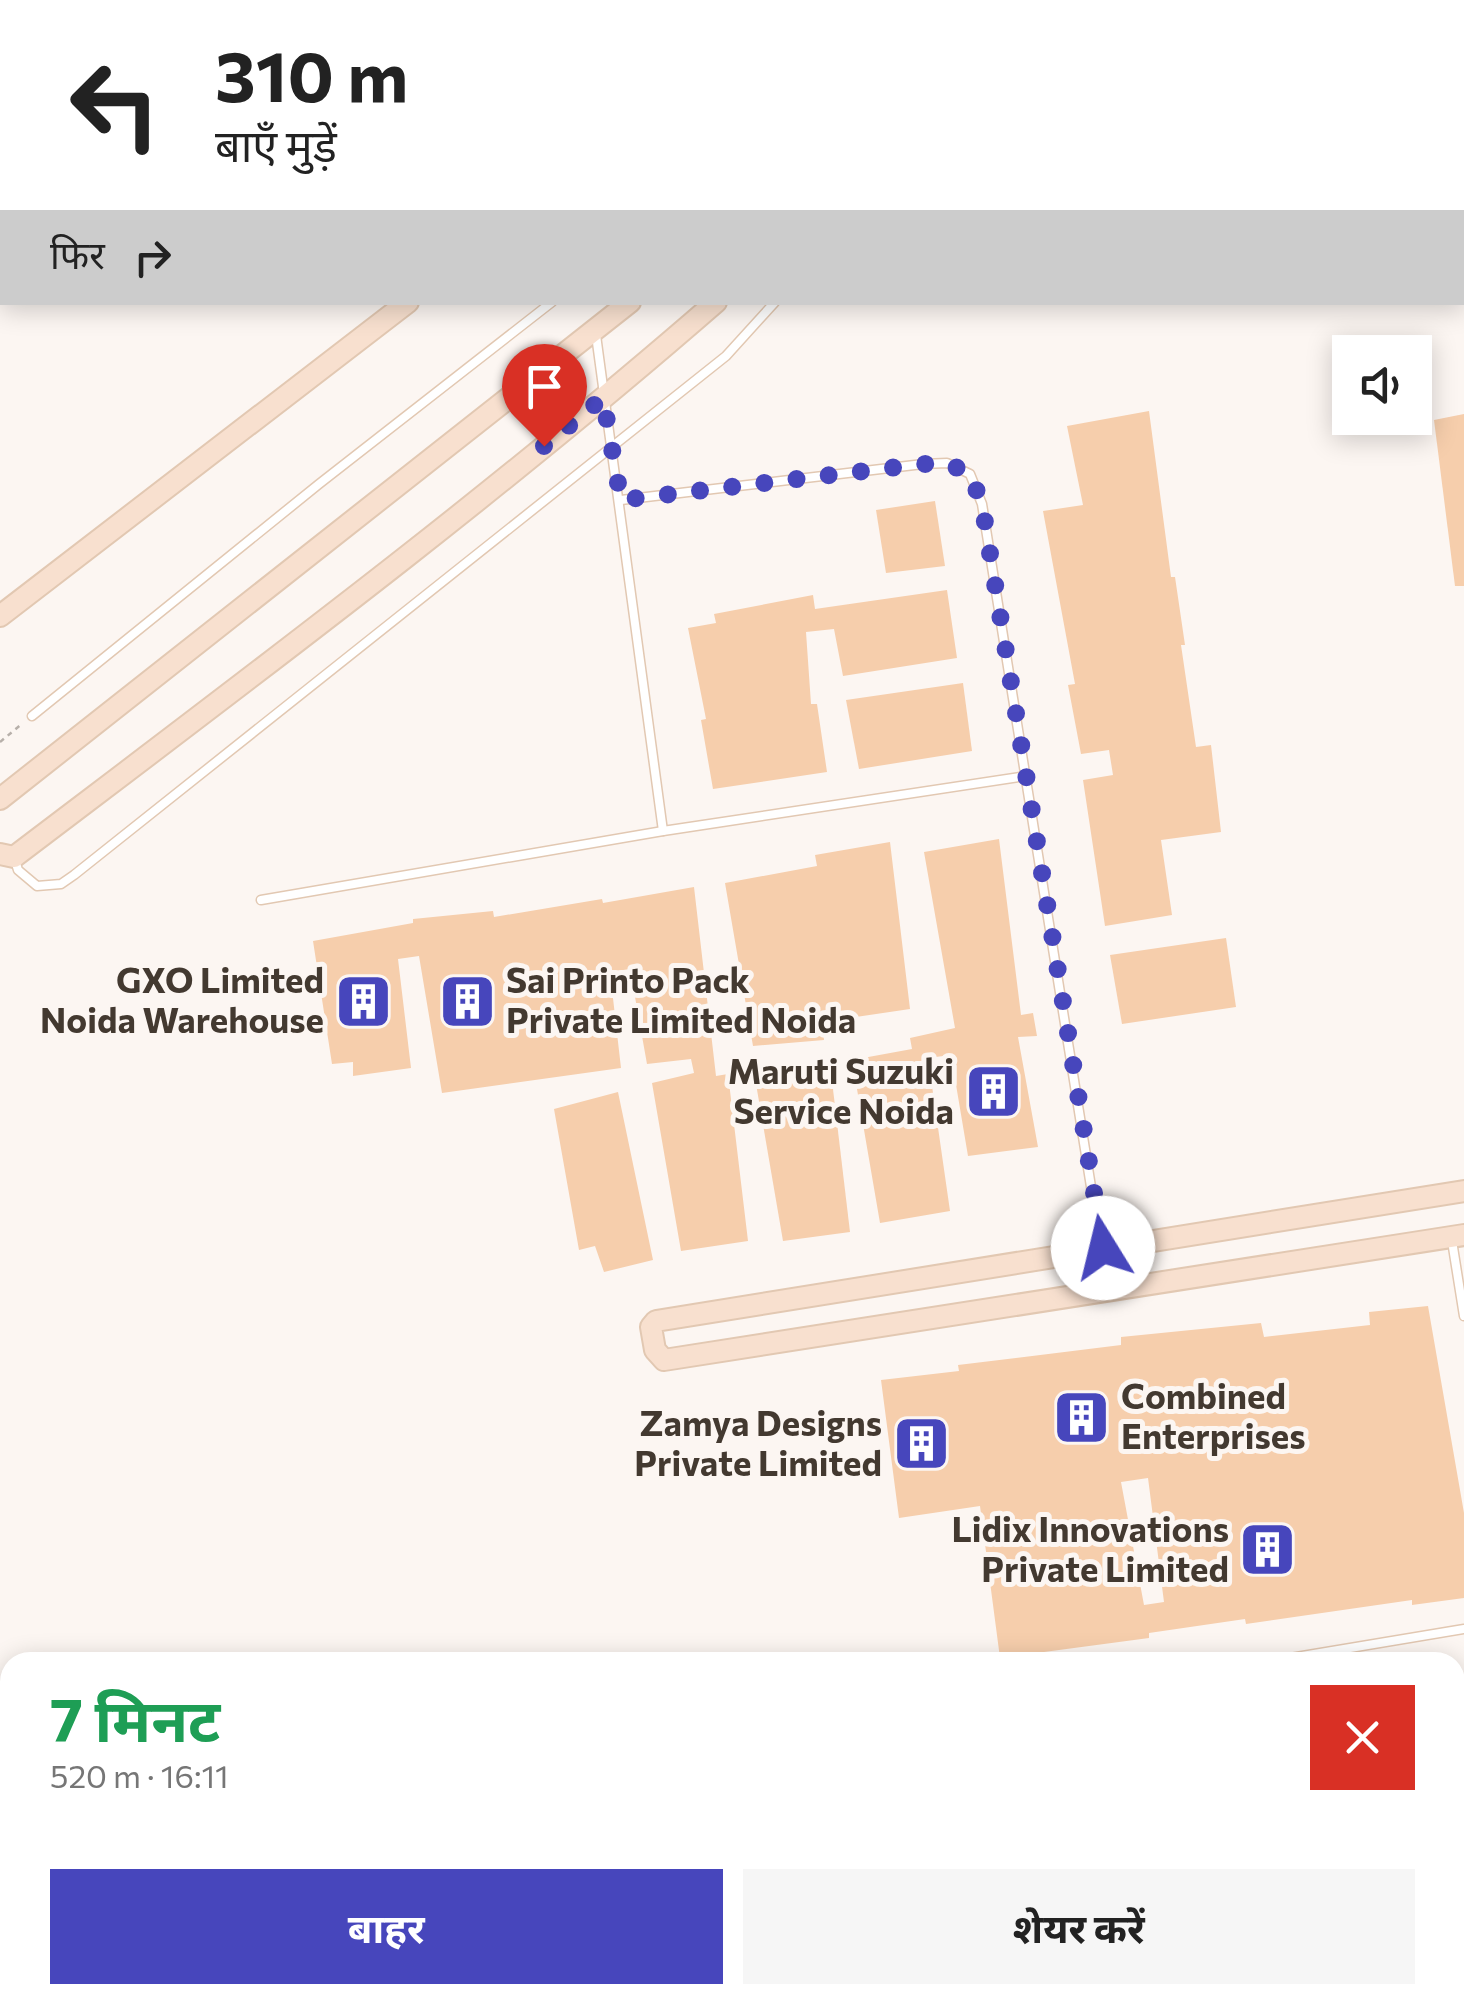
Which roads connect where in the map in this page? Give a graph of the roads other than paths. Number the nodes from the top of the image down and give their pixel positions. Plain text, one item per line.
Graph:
1 (404, 305) edge
2 (548, 305) edge
3 (626, 305) edge
4 (712, 305) edge
5 (773, 305) edge
6 (595, 330) junction
7 (603, 398) junction
8 (612, 446) junction
9 (621, 500) junction
10 (0, 616) edge
11 (32, 716) road end
12 (1026, 776) junction
13 (0, 799) edge
14 (663, 830) junction
15 (7, 855) edge
16 (261, 900) dead end
17 (1464, 1191) edge
18 (1458, 1236) edge
19 (1103, 1248) junction
20 (1108, 1290) junction
21 (1464, 1316) edge
22 (1464, 1628) edge
23 (1324, 1652) edge

1 - 10 street
2 - 11 lane
3 - 6 street
4 - 7 street
5 - 8 lane
6 - 7 lane
6 - 13 street
7 - 8 lane
7 - 15 street
8 - 9 lane
8 - 15 lane
9 - 12 lane
9 - 14 lane
12 - 14 lane
12 - 19 lane
14 - 16 lane
17 - 19 street
18 - 20 street
18 - 21 lane
19 - 20 lane
19 - 20 street
22 - 23 lane

